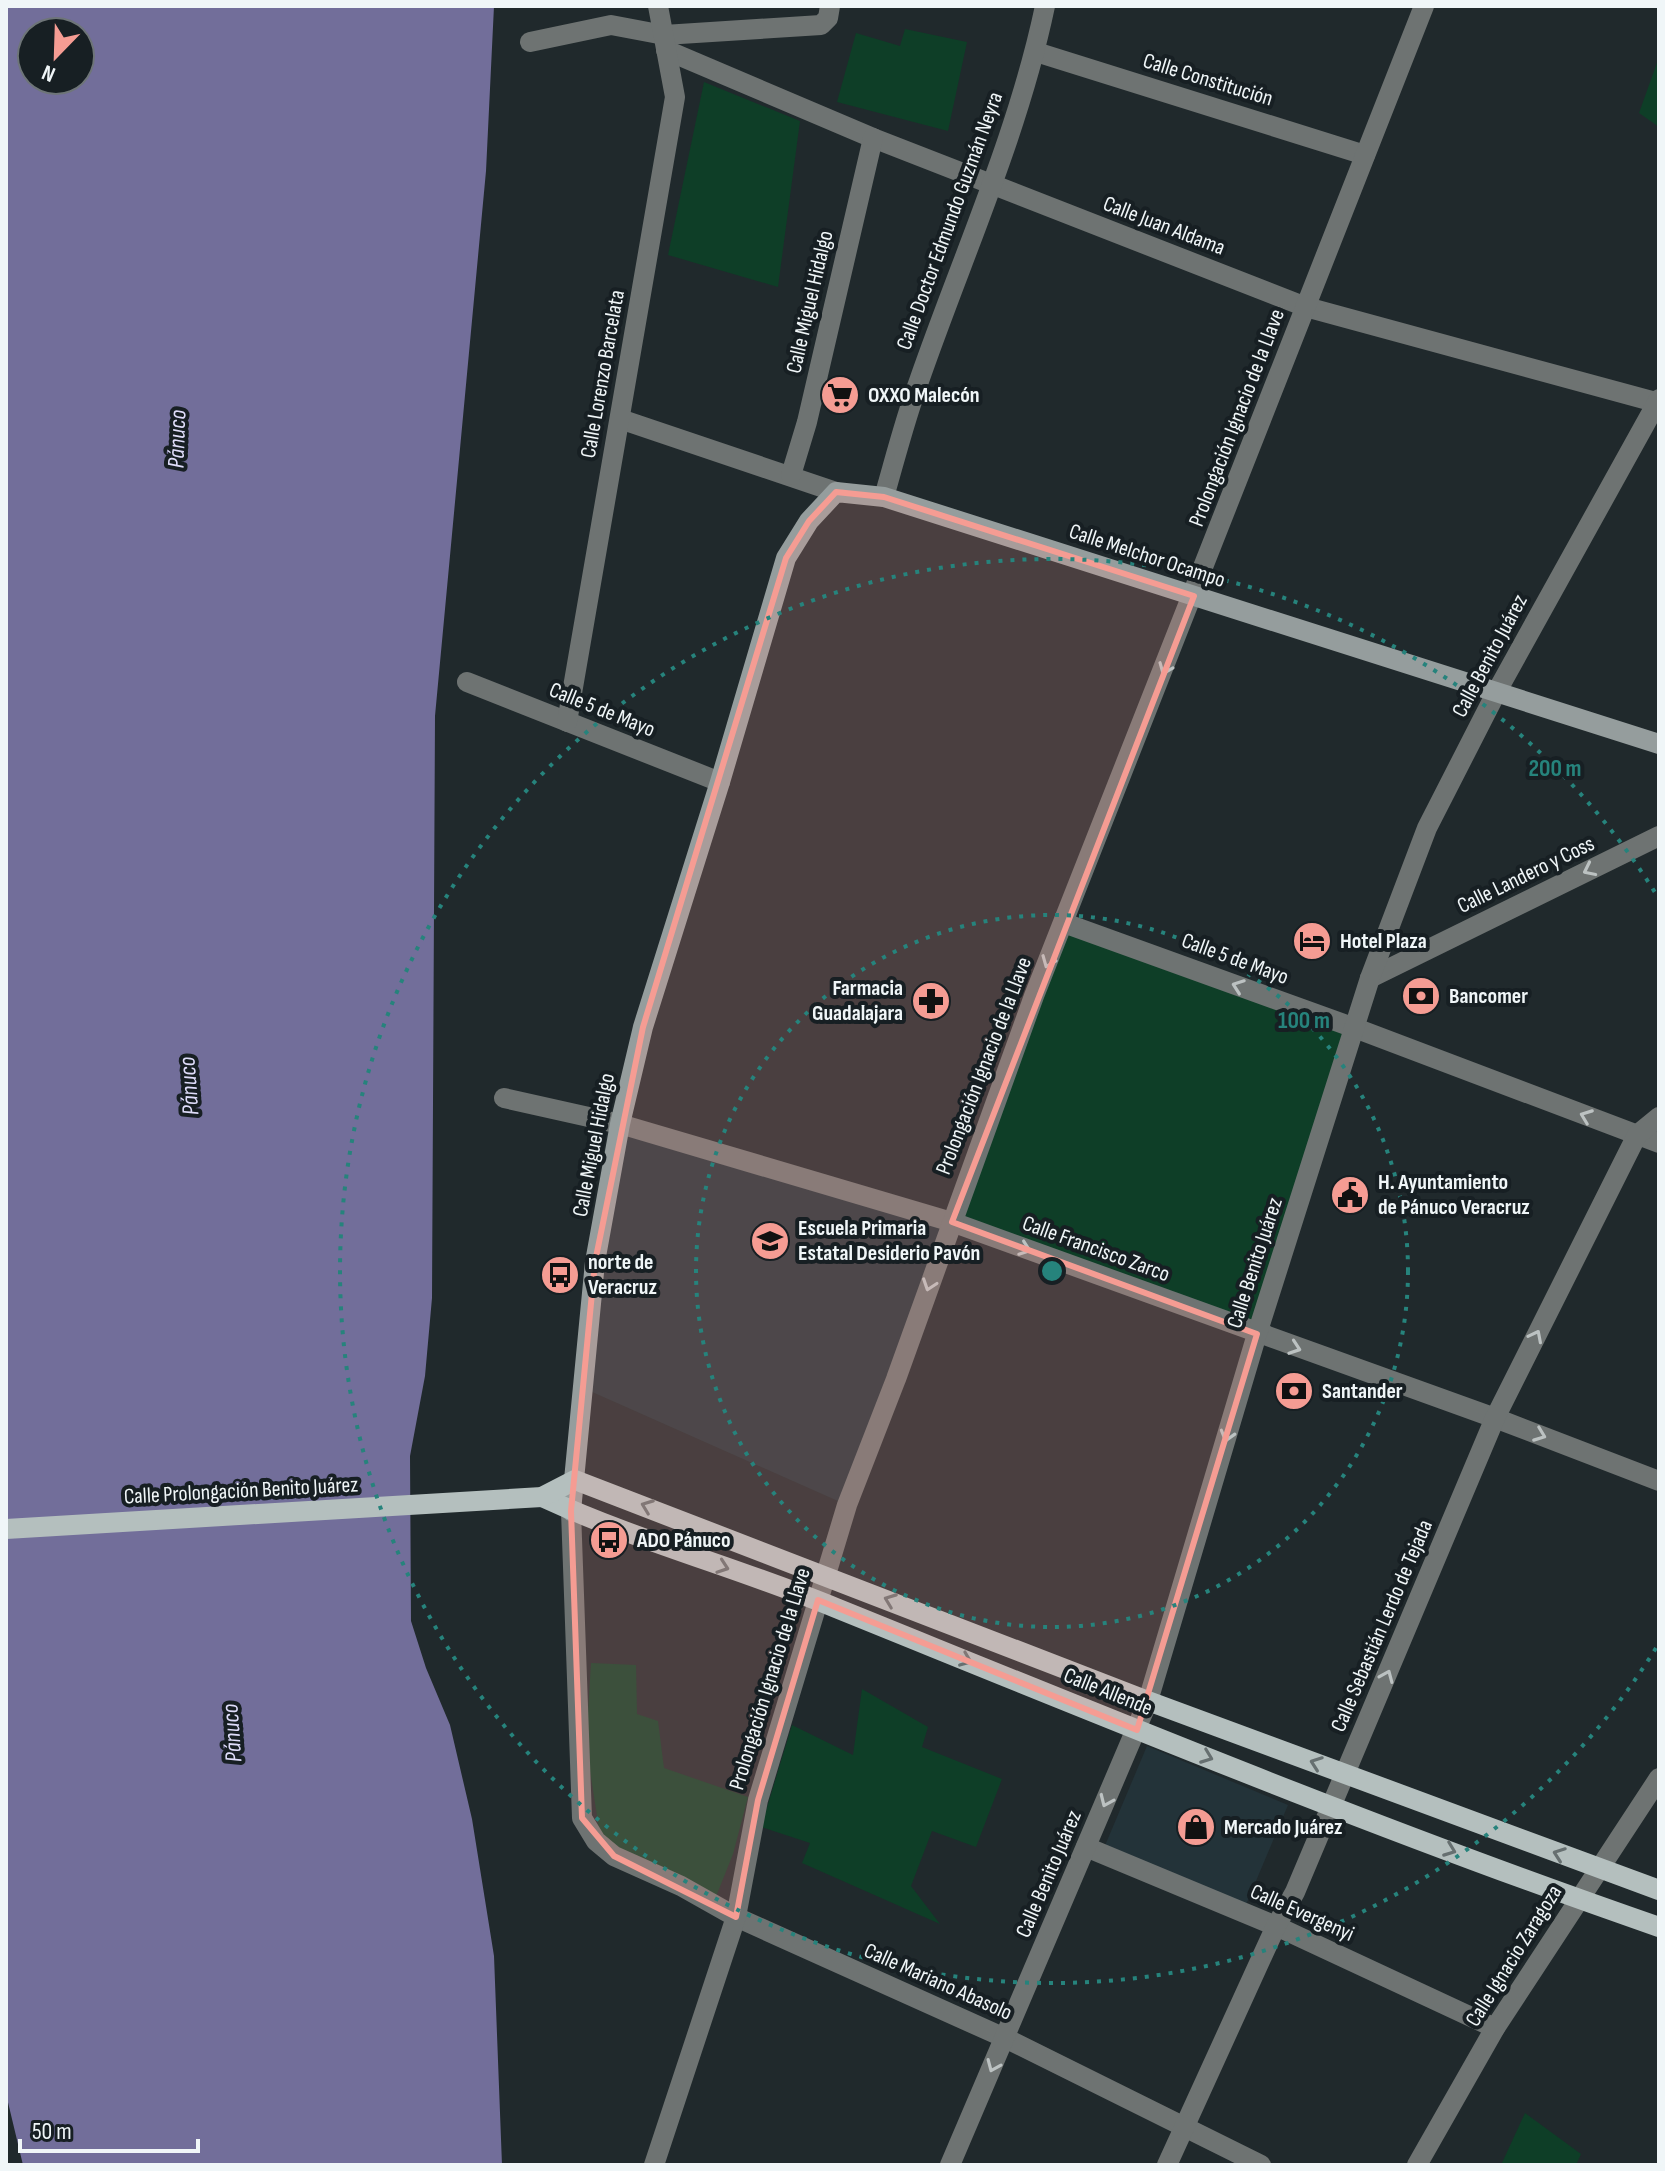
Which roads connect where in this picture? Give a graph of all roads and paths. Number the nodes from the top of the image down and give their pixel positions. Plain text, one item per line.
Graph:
1 (658, 6) edge
2 (1045, 6) edge
3 (1424, 6) edge
4 (829, 12) edge
5 (530, 42) dead end
6 (665, 43) junction
7 (1036, 52) junction
8 (873, 138) junction
9 (1365, 155) junction
10 (991, 185) junction
11 (1306, 307) junction
12 (1658, 401) edge
13 (620, 419) junction
14 (791, 475) junction
15 (836, 492) junction
16 (884, 497) junction
17 (1194, 596) junction
18 (467, 682) dead end
19 (1496, 693) junction
20 (567, 722) junction
21 (1659, 744) edge
22 (720, 782) junction
23 (1659, 836) edge
24 (1064, 923) junction
25 (1370, 978) junction
26 (1355, 1028) junction
27 (504, 1098) dead end
28 (1659, 1117) edge
29 (620, 1124) junction
30 (1637, 1135) junction
31 (1659, 1143) edge
32 (952, 1222) junction
33 (1257, 1334) junction
34 (1495, 1418) junction
35 (575, 1480) junction
36 (1659, 1481) edge
37 (542, 1497) junction
38 (479, 1500) joint
39 (571, 1511) junction
40 (6, 1529) edge
41 (826, 1574) junction
42 (818, 1600) junction
43 (1148, 1701) junction
44 (1137, 1730) junction
45 (1346, 1774) junction
46 (1659, 1778) edge
47 (1333, 1805) junction
48 (596, 1841) joint
49 (1086, 1847) junction
50 (1599, 1868) junction
51 (1659, 1890) edge
52 (1578, 1899) junction
53 (736, 1917) junction
54 (1276, 1926) junction
55 (1659, 1927) edge
56 (1495, 2028) junction
57 (1005, 2038) junction
58 (1184, 2127) junction
59 (654, 2165) edge
60 (950, 2165) edge
61 (1167, 2165) edge
62 (1261, 2165) edge
63 (1417, 2165) edge

1 - 6 street, Calle Lorenzo Barcelata
2 - 7 street, Calle Doctor Edmundo Guzmán Neyra
3 - 9 street, Prolongación Ignacio de la Llave
4 - 6 street
5 - 6 street
6 - 8 street, Calle Juan Aldama
6 - 13 street, Calle Lorenzo Barcelata
7 - 9 street, Calle Constitución
7 - 10 street, Calle Doctor Edmundo Guzmán Neyra
8 - 10 street, Calle Juan Aldama
8 - 14 street, Calle Miguel Hidalgo
9 - 11 street, Prolongación Ignacio de la Llave
10 - 11 street, Calle Juan Aldama
10 - 16 street, Calle Doctor Edmundo Guzmán Neyra
11 - 12 street, Calle Juan Aldama
11 - 17 street, Prolongación Ignacio de la Llave
12 - 19 street, Calle Benito Juárez
13 - 14 street, Calle Melchor Ocampo
13 - 20 street, Calle Lorenzo Barcelata
14 - 15 street, Calle Melchor Ocampo
15 - 16 street, Calle Melchor Ocampo
15 - 22 street, Calle Miguel Hidalgo
16 - 17 street, Calle Melchor Ocampo
17 - 19 street, Calle Melchor Ocampo
17 -> 24 street, Prolongación Ignacio de la Llave
18 - 20 street, Calle 5 de Mayo
19 - 21 street, Calle Melchor Ocampo
19 - 25 street, Calle Benito Juárez
20 - 22 street, Calle 5 de Mayo
22 - 29 street, Calle Miguel Hidalgo
23 -> 25 street, Calle Landero y Coss
26 -> 24 street, Calle 5 de Mayo
24 -> 32 street, Prolongación Ignacio de la Llave
25 - 26 street, Calle Benito Juárez
30 -> 26 street, Calle 5 de Mayo
26 - 33 street, Calle Benito Juárez
27 - 29 street, Calle Francisco Zarco
28 - 30 street, Calle Sebastián Lerdo de Tejada
29 - 32 street, Calle Francisco Zarco
29 - 35 street, Calle Miguel Hidalgo
30 - 31 street, Calle 5 de Mayo
34 -> 30 street, Calle Sebastián Lerdo de Tejada
32 -> 33 street, Calle Francisco Zarco
32 -> 41 street, Prolongación Ignacio de la Llave
33 -> 34 street, Calle Francisco Zarco
33 -> 43 street, Calle Benito Juárez
34 -> 36 street, Calle Francisco Zarco
45 -> 34 street, Calle Sebastián Lerdo de Tejada
35 - 37 main road, Calle Allende
35 - 39 street, Calle Miguel Hidalgo
41 -> 35 main road, Calle Allende
37 - 38 main road, Calle Allende
37 - 39 main road, Calle Allende
38 - 40 main road, Calle Prolongación Benito Juárez
39 -> 42 main road, Calle Allende
39 - 48 street, Calle Miguel Hidalgo
41 - 42 street, Prolongación Ignacio de la Llave
43 -> 41 main road, Calle Allende
42 -> 44 main road, Calle Allende
42 - 53 street, Prolongación Ignacio de la Llave
43 - 44 street, Calle Benito Juárez
45 -> 43 main road, Calle Allende
44 -> 47 main road, Calle Allende
44 -> 49 street, Calle Benito Juárez
45 - 47 street, Calle Sebastián Lerdo de Tejada
50 -> 45 main road, Calle Allende
46 - 50 street, Calle Ignacio Zaragoza
47 -> 52 main road, Calle Allende
47 - 54 street, Calle Sebastián Lerdo de Tejada
48 - 53 street, Calle Mariano Abasolo
49 - 54 street, Calle Evergenyi
49 - 57 street, Calle Benito Juárez
50 - 51 main road, Calle Allende
50 - 52 street, Calle Ignacio Zaragoza
52 - 55 main road, Calle Allende
52 - 56 street, Calle Ignacio Zaragoza
53 - 57 street, Calle Mariano Abasolo
53 - 59 street, Prolongación Ignacio de la Llave
54 - 56 street, Calle Evergenyi
54 - 58 street, Calle Sebastián Lerdo de Tejada
56 - 63 street, Calle Ignacio Zaragoza
57 - 58 street, Calle Mariano Abasolo
57 -> 60 street, Calle Benito Juárez
58 - 61 street, Calle Sebastián Lerdo de Tejada
58 - 62 street, Calle Mariano Abasolo

